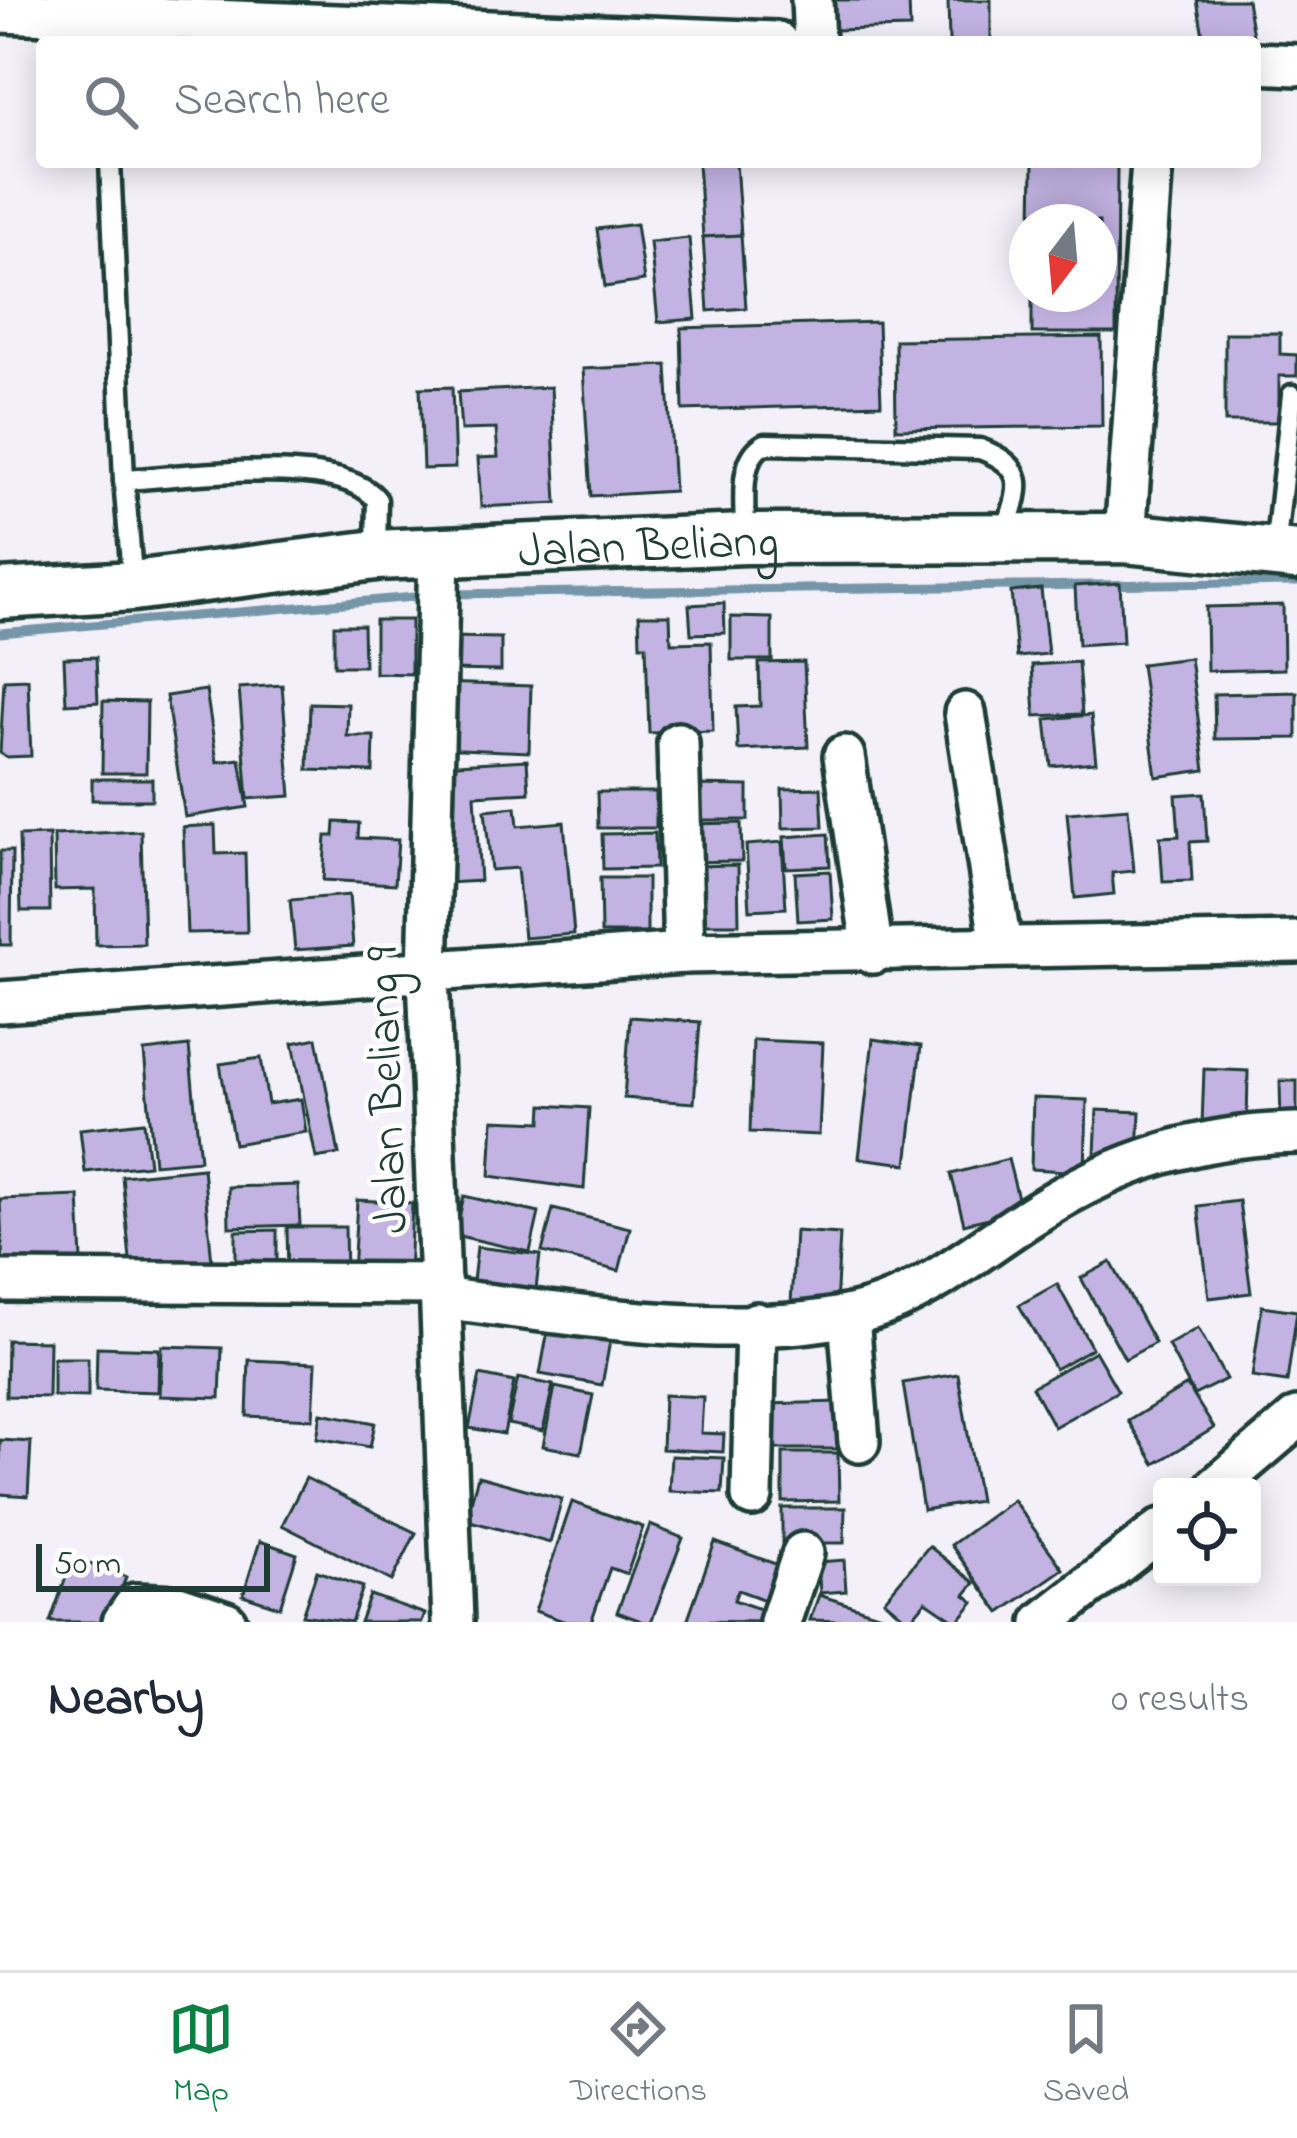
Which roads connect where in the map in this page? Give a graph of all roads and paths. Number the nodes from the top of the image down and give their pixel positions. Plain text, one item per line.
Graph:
1 (812, 0) edge
2 (8, 8) edge
3 (641, 36) edge
4 (814, 36) edge
5 (1261, 63) edge
6 (1297, 65) edge
7 (110, 168) edge
8 (1152, 168) edge
9 (1292, 395) dead end
10 (124, 480) junction
11 (1004, 536) junction
12 (1125, 538) junction
13 (745, 539) junction
14 (1286, 553) edge
15 (439, 554) junction
16 (376, 555) junction
17 (133, 586) junction
18 (0, 594) edge
19 (965, 712) dead end
20 (678, 743) dead end
21 (844, 756) dead end
22 (1297, 942) edge
23 (1001, 946) junction
24 (684, 952) junction
25 (873, 953) junction
26 (428, 974) junction
27 (0, 1002) edge
28 (1297, 1133) edge
29 (0, 1281) edge
30 (440, 1291) junction
31 (849, 1316) junction
32 (756, 1323) junction
33 (1297, 1418) edge
34 (859, 1442) dead end
35 (1227, 1478) edge
36 (752, 1496) dead end
37 (1153, 1536) edge
38 (803, 1553) dead end
39 (123, 1622) edge
40 (226, 1622) edge
41 (452, 1622) edge
42 (780, 1622) edge
43 (1043, 1622) edge

1 - 4 street
2 - 3 street
5 - 6 street
7 - 10 lane
8 - 12 street
9 - 14 lane
10 - 16 lane
10 - 17 lane
11 - 12 street, Jalan Beliang
11 - 13 street, Jalan Beliang
11 - 13 lane
12 - 14 street, Jalan Beliang
13 - 15 street, Jalan Beliang
15 - 16 street, Jalan Beliang
15 - 26 street, Jalan Beliang 9
16 - 17 street, Jalan Beliang
17 - 18 street, Jalan Beliang
19 - 23 street
20 - 24 street
21 - 25 street
22 - 23 street
23 - 25 street
24 - 25 street
24 - 26 street
26 - 27 street
26 - 30 street, Jalan Beliang 9
28 - 31 street
29 - 30 street
30 - 32 street
30 - 41 street, Jalan Beliang 9
31 - 32 street
31 - 34 street
32 - 36 street
33 - 35 street
37 - 43 street
38 - 42 street
39 - 40 street

